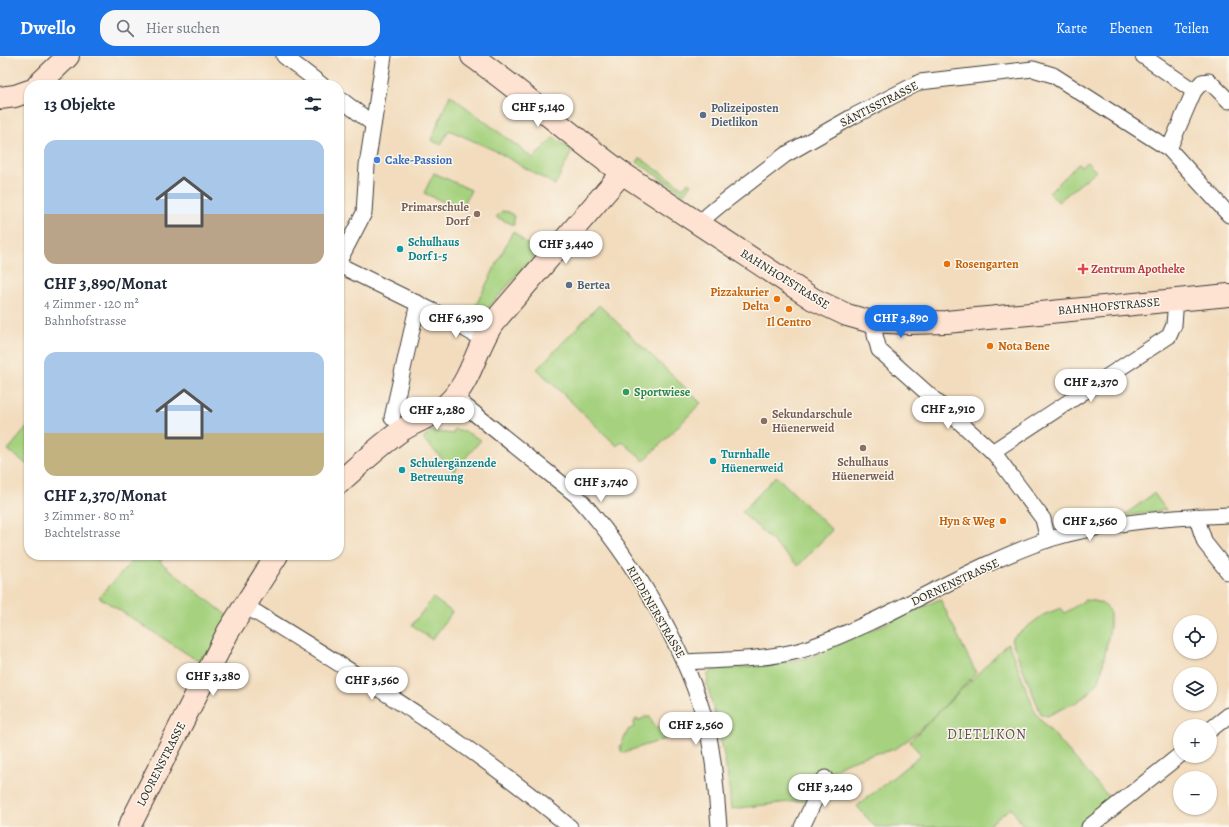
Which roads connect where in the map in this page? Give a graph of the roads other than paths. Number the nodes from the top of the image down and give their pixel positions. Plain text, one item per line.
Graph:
1 (68, 56) edge
2 (284, 56) edge
3 (384, 56) edge
4 (472, 56) edge
5 (1143, 56) edge
6 (43, 80) edge
7 (315, 80) edge
8 (1194, 91) junction
9 (24, 93) edge
10 (0, 98) edge
11 (1229, 101) edge
12 (344, 102) edge
13 (374, 124) junction
14 (1169, 149) junction
15 (622, 173) junction
16 (1229, 215) edge
17 (701, 225) junction
18 (344, 251) edge
19 (344, 267) edge
20 (1229, 295) edge
21 (1176, 300) junction
22 (418, 303) junction
23 (876, 322) junction
24 (482, 339) junction
25 (454, 397) junction
26 (392, 418) dead end
27 (992, 452) junction
28 (344, 479) edge
29 (1229, 515) edge
30 (1196, 516) junction
31 (1048, 540) junction
32 (274, 560) edge
33 (1229, 573) edge
34 (244, 606) junction
35 (685, 662) junction
36 (1229, 714) edge
37 (1217, 724) edge
38 (1173, 761) edge
39 (824, 778) dead end
40 (129, 827) edge
41 (570, 827) edge
42 (719, 827) edge
43 (802, 827) edge
44 (1089, 827) edge

1 - 6 street
2 - 7 street
3 - 13 street
4 - 15 street, BAHNHOFSTRASSE
5 - 8 street
8 - 11 street
8 - 14 street
9 - 10 street
12 - 13 street
13 - 18 street
14 - 16 street, SÄNTISSTRASSE
14 - 17 street, SÄNTISSTRASSE
15 - 17 street, BAHNHOFSTRASSE
15 - 24 street
17 - 23 street, BAHNHOFSTRASSE
19 - 22 street
20 - 21 street, BAHNHOFSTRASSE
21 - 23 street, BAHNHOFSTRASSE
21 - 27 street
22 - 24 street
22 - 26 street
23 - 27 street
24 - 25 street
25 - 28 street
25 - 35 street, RIEDENERSTRASSE
27 - 31 street
29 - 30 street, DORNENSTRASSE
30 - 31 street, DORNENSTRASSE
30 - 33 street
31 - 35 street, DORNENSTRASSE
32 - 34 street, LOORENSTRASSE
34 - 40 street, LOORENSTRASSE
34 - 41 street
35 - 42 street, RIEDENERSTRASSE
36 - 37 street
38 - 44 street
39 - 43 street

